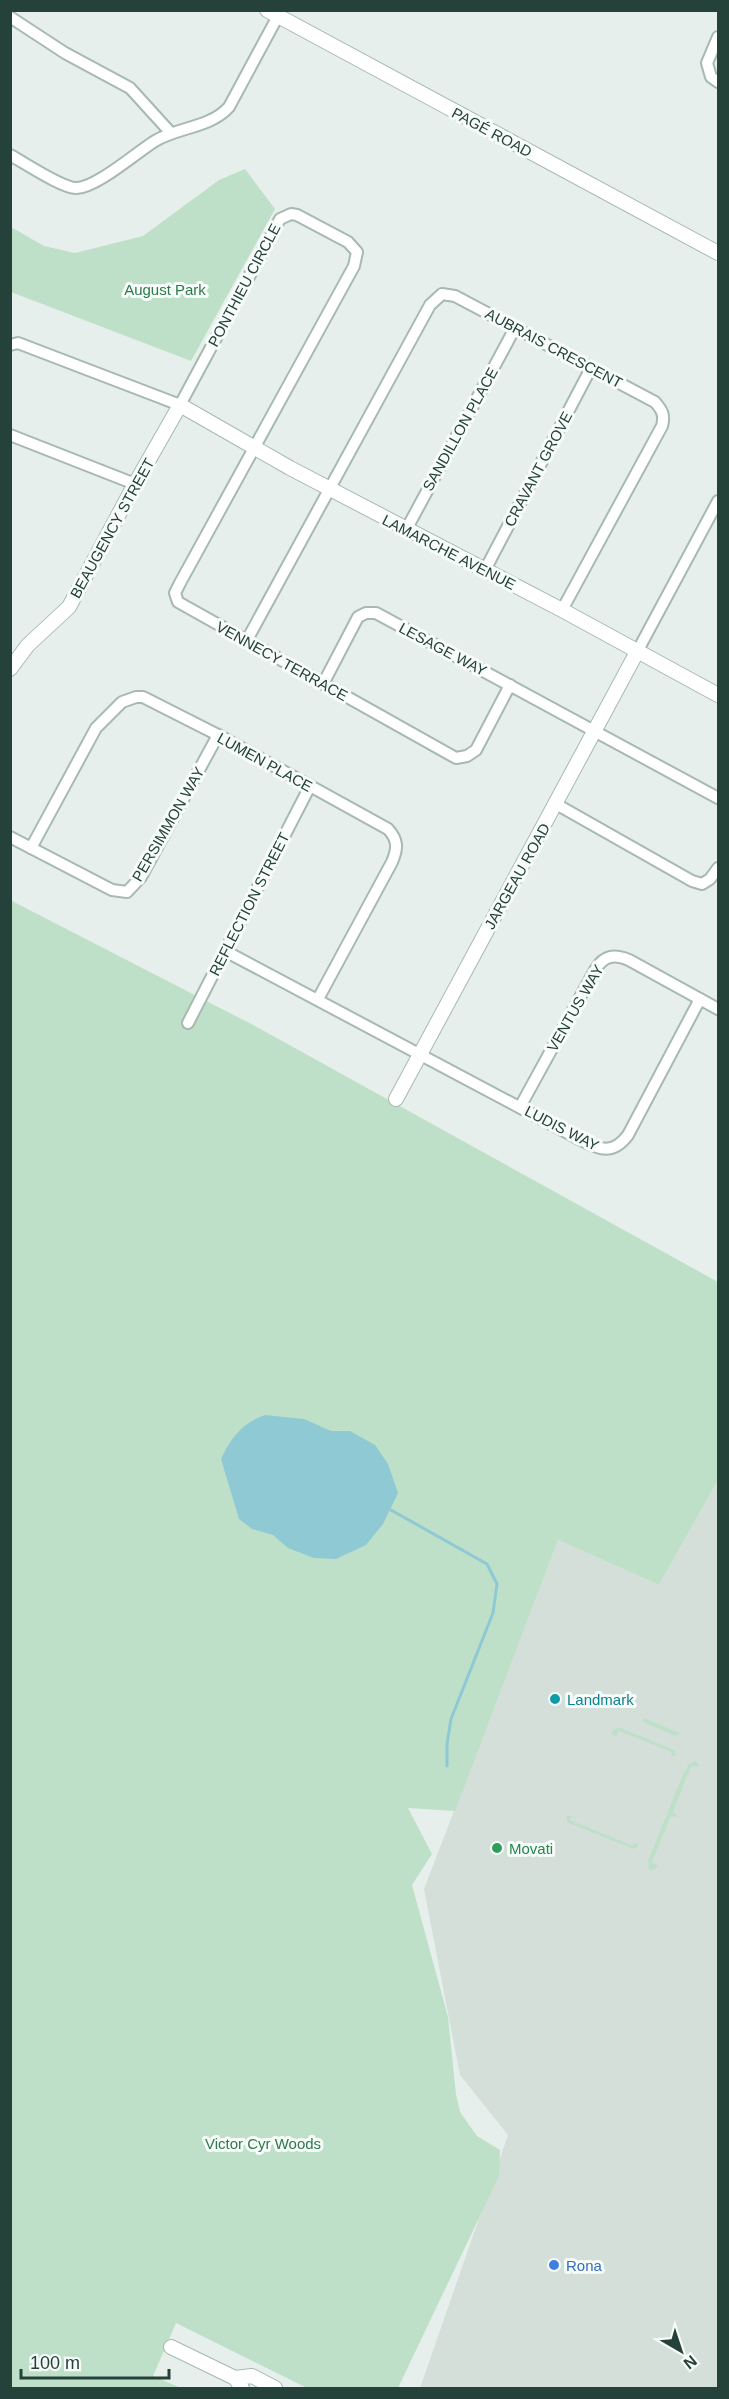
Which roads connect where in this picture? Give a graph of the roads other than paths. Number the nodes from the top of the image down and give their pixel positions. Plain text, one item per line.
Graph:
1 (272, 13) edge
2 (10, 17) edge
3 (718, 37) edge
4 (718, 82) edge
5 (170, 132) junction
6 (10, 155) edge
7 (718, 253) edge
8 (515, 328) junction
9 (10, 345) edge
10 (591, 368) junction
11 (180, 405) junction
12 (10, 435) edge
13 (254, 448) junction
14 (135, 484) junction
15 (329, 489) junction
16 (718, 501) edge
17 (406, 530) junction
18 (484, 570) junction
19 (562, 610) junction
20 (247, 640) junction
21 (637, 652) junction
22 (10, 669) edge
23 (323, 684) junction
24 (510, 684) junction
25 (717, 692) edge
26 (594, 730) junction
27 (218, 735) junction
28 (310, 786) junction
29 (718, 798) edge
30 (556, 804) junction
31 (10, 837) edge
32 (31, 848) junction
33 (718, 868) edge
34 (225, 951) junction
35 (318, 999) junction
36 (700, 999) junction
37 (718, 1009) edge
38 (188, 1023) dead end
39 (421, 1054) junction
40 (396, 1098) dead end
41 (520, 1107) junction
42 (171, 2347) dead end
43 (238, 2383) edge
44 (275, 2388) edge

1 - 5 street
1 - 7 street, PAGÉ ROAD
2 - 5 street
3 - 4 street
5 - 6 street
8 - 10 street, AUBRAIS CRESCENT
8 - 15 street, AUBRAIS CRESCENT
8 - 17 street, SANDILLON PLACE
9 - 11 street
10 - 18 street, CRAVANT GROVE
10 - 19 street, AUBRAIS CRESCENT
11 - 13 street, LAMARCHE AVENUE
11 - 13 street, PONTHIEU CIRCLE
11 - 14 street, BEAUGENCY STREET
12 - 14 street
13 - 15 street, LAMARCHE AVENUE
13 - 20 street, VENNECY TERRACE
14 - 22 street, BEAUGENCY STREET
15 - 17 street, LAMARCHE AVENUE
15 - 20 street
16 - 21 street
17 - 18 street, LAMARCHE AVENUE
18 - 19 street, LAMARCHE AVENUE
19 - 21 street, LAMARCHE AVENUE
20 - 23 street, VENNECY TERRACE
21 - 25 street, LAMARCHE AVENUE
21 - 26 street, JARGEAU ROAD
23 - 24 street, LESAGE WAY
23 - 24 street, VENNECY TERRACE
24 - 26 street, LESAGE WAY
26 - 29 street, LESAGE WAY
26 - 30 street, JARGEAU ROAD
27 - 28 street, LUMEN PLACE
27 - 32 street, LUMEN PLACE
27 - 32 street, PERSIMMON WAY
28 - 34 street, REFLECTION STREET
28 - 35 street, LUMEN PLACE
30 - 33 street
30 - 39 street, JARGEAU ROAD
31 - 32 street, PERSIMMON WAY
34 - 35 street, LUDIS WAY
34 - 38 street, REFLECTION STREET
35 - 39 street, LUDIS WAY
36 - 37 street, VENTUS WAY
36 - 41 street, VENTUS WAY
36 - 41 street, LUDIS WAY
39 - 40 street, JARGEAU ROAD
39 - 41 street, LUDIS WAY
42 - 43 street
43 - 44 street

